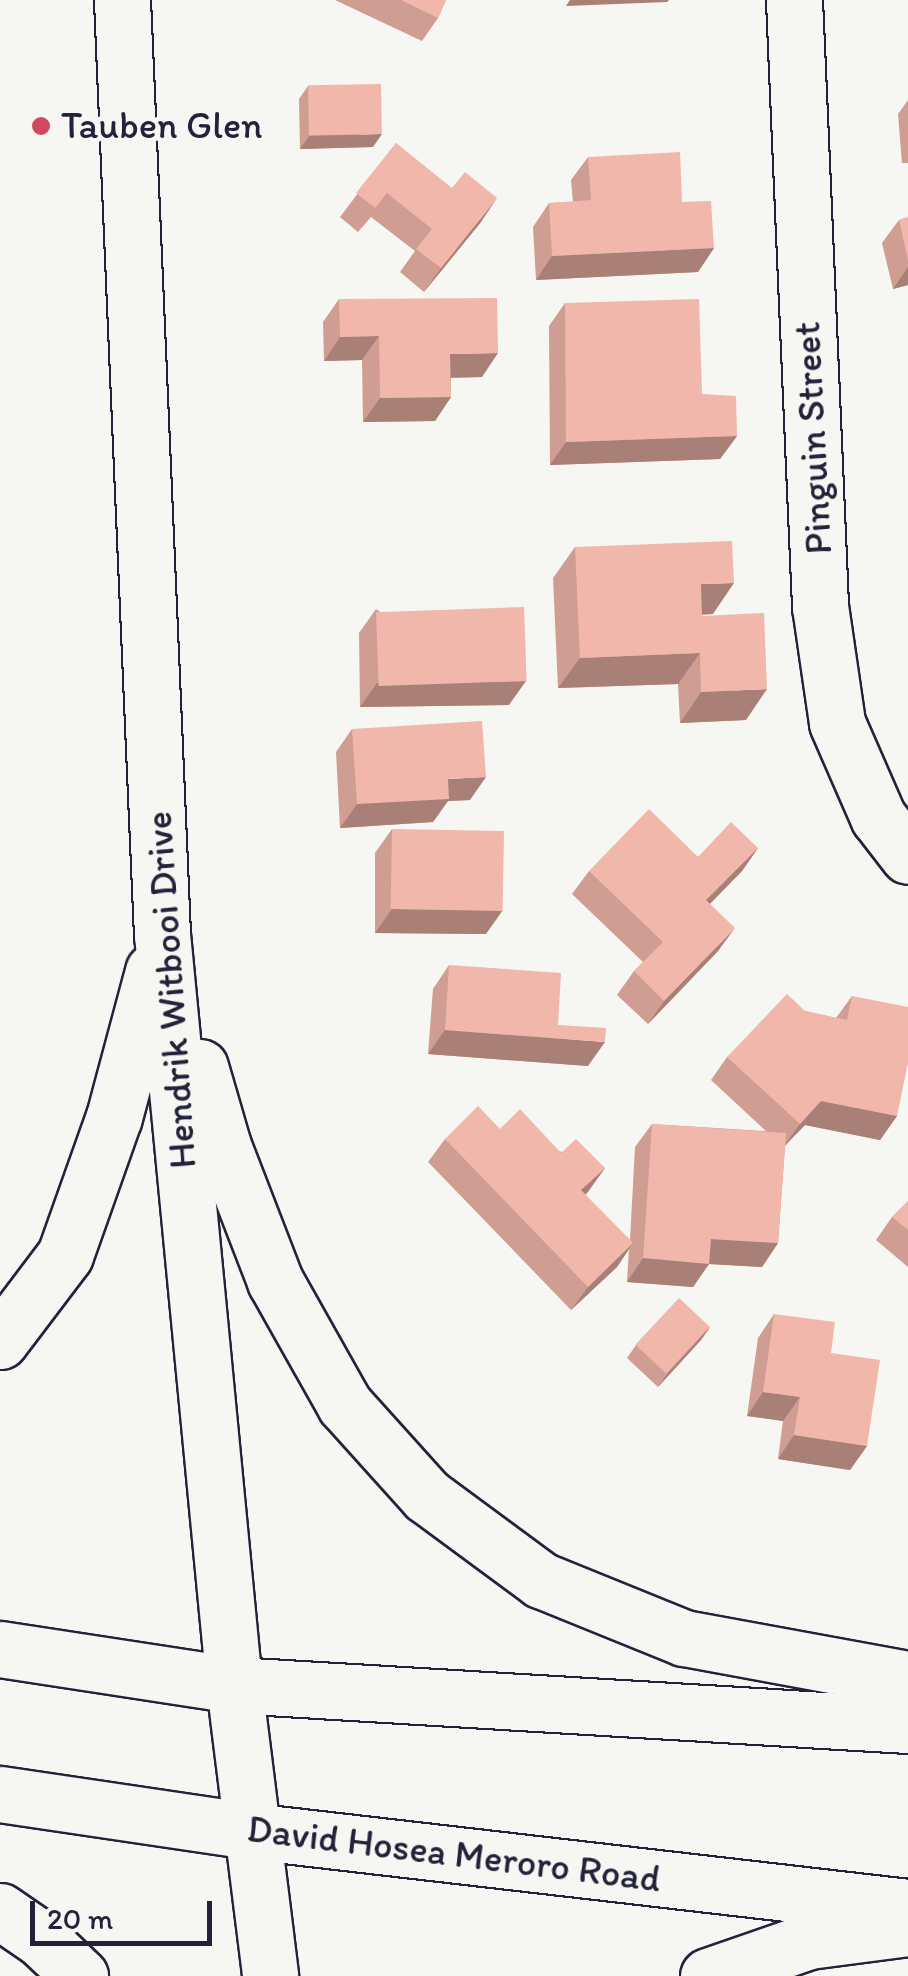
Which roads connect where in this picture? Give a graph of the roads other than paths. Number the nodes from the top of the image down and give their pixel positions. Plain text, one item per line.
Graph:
1 (122, 0) edge
2 (794, 0) edge
3 (908, 856) edge
4 (162, 934) junction
5 (0, 1341) edge
6 (0, 1650) edge
7 (908, 1678) edge
8 (234, 1685) junction
9 (908, 1726) edge
10 (0, 1794) edge
11 (250, 1831) junction
12 (908, 1906) edge
13 (0, 1911) edge
14 (908, 1928) edge
15 (80, 1976) edge
16 (270, 1976) edge
17 (708, 1976) edge

1 - 4 main road, Hendrik Witbooi Drive
2 - 3 main road, Pinguin Street
4 - 5 main road
4 - 7 main road
4 - 8 main road, Hendrik Witbooi Drive
6 - 8 main road
8 - 9 main road
8 - 11 main road, Hendrik Witbooi Drive
10 - 11 main road, David Hosea Meroro Road
11 - 12 main road, David Hosea Meroro Road
11 - 16 main road, Hendrik Witbooi Drive
13 - 15 main road
14 - 17 main road

